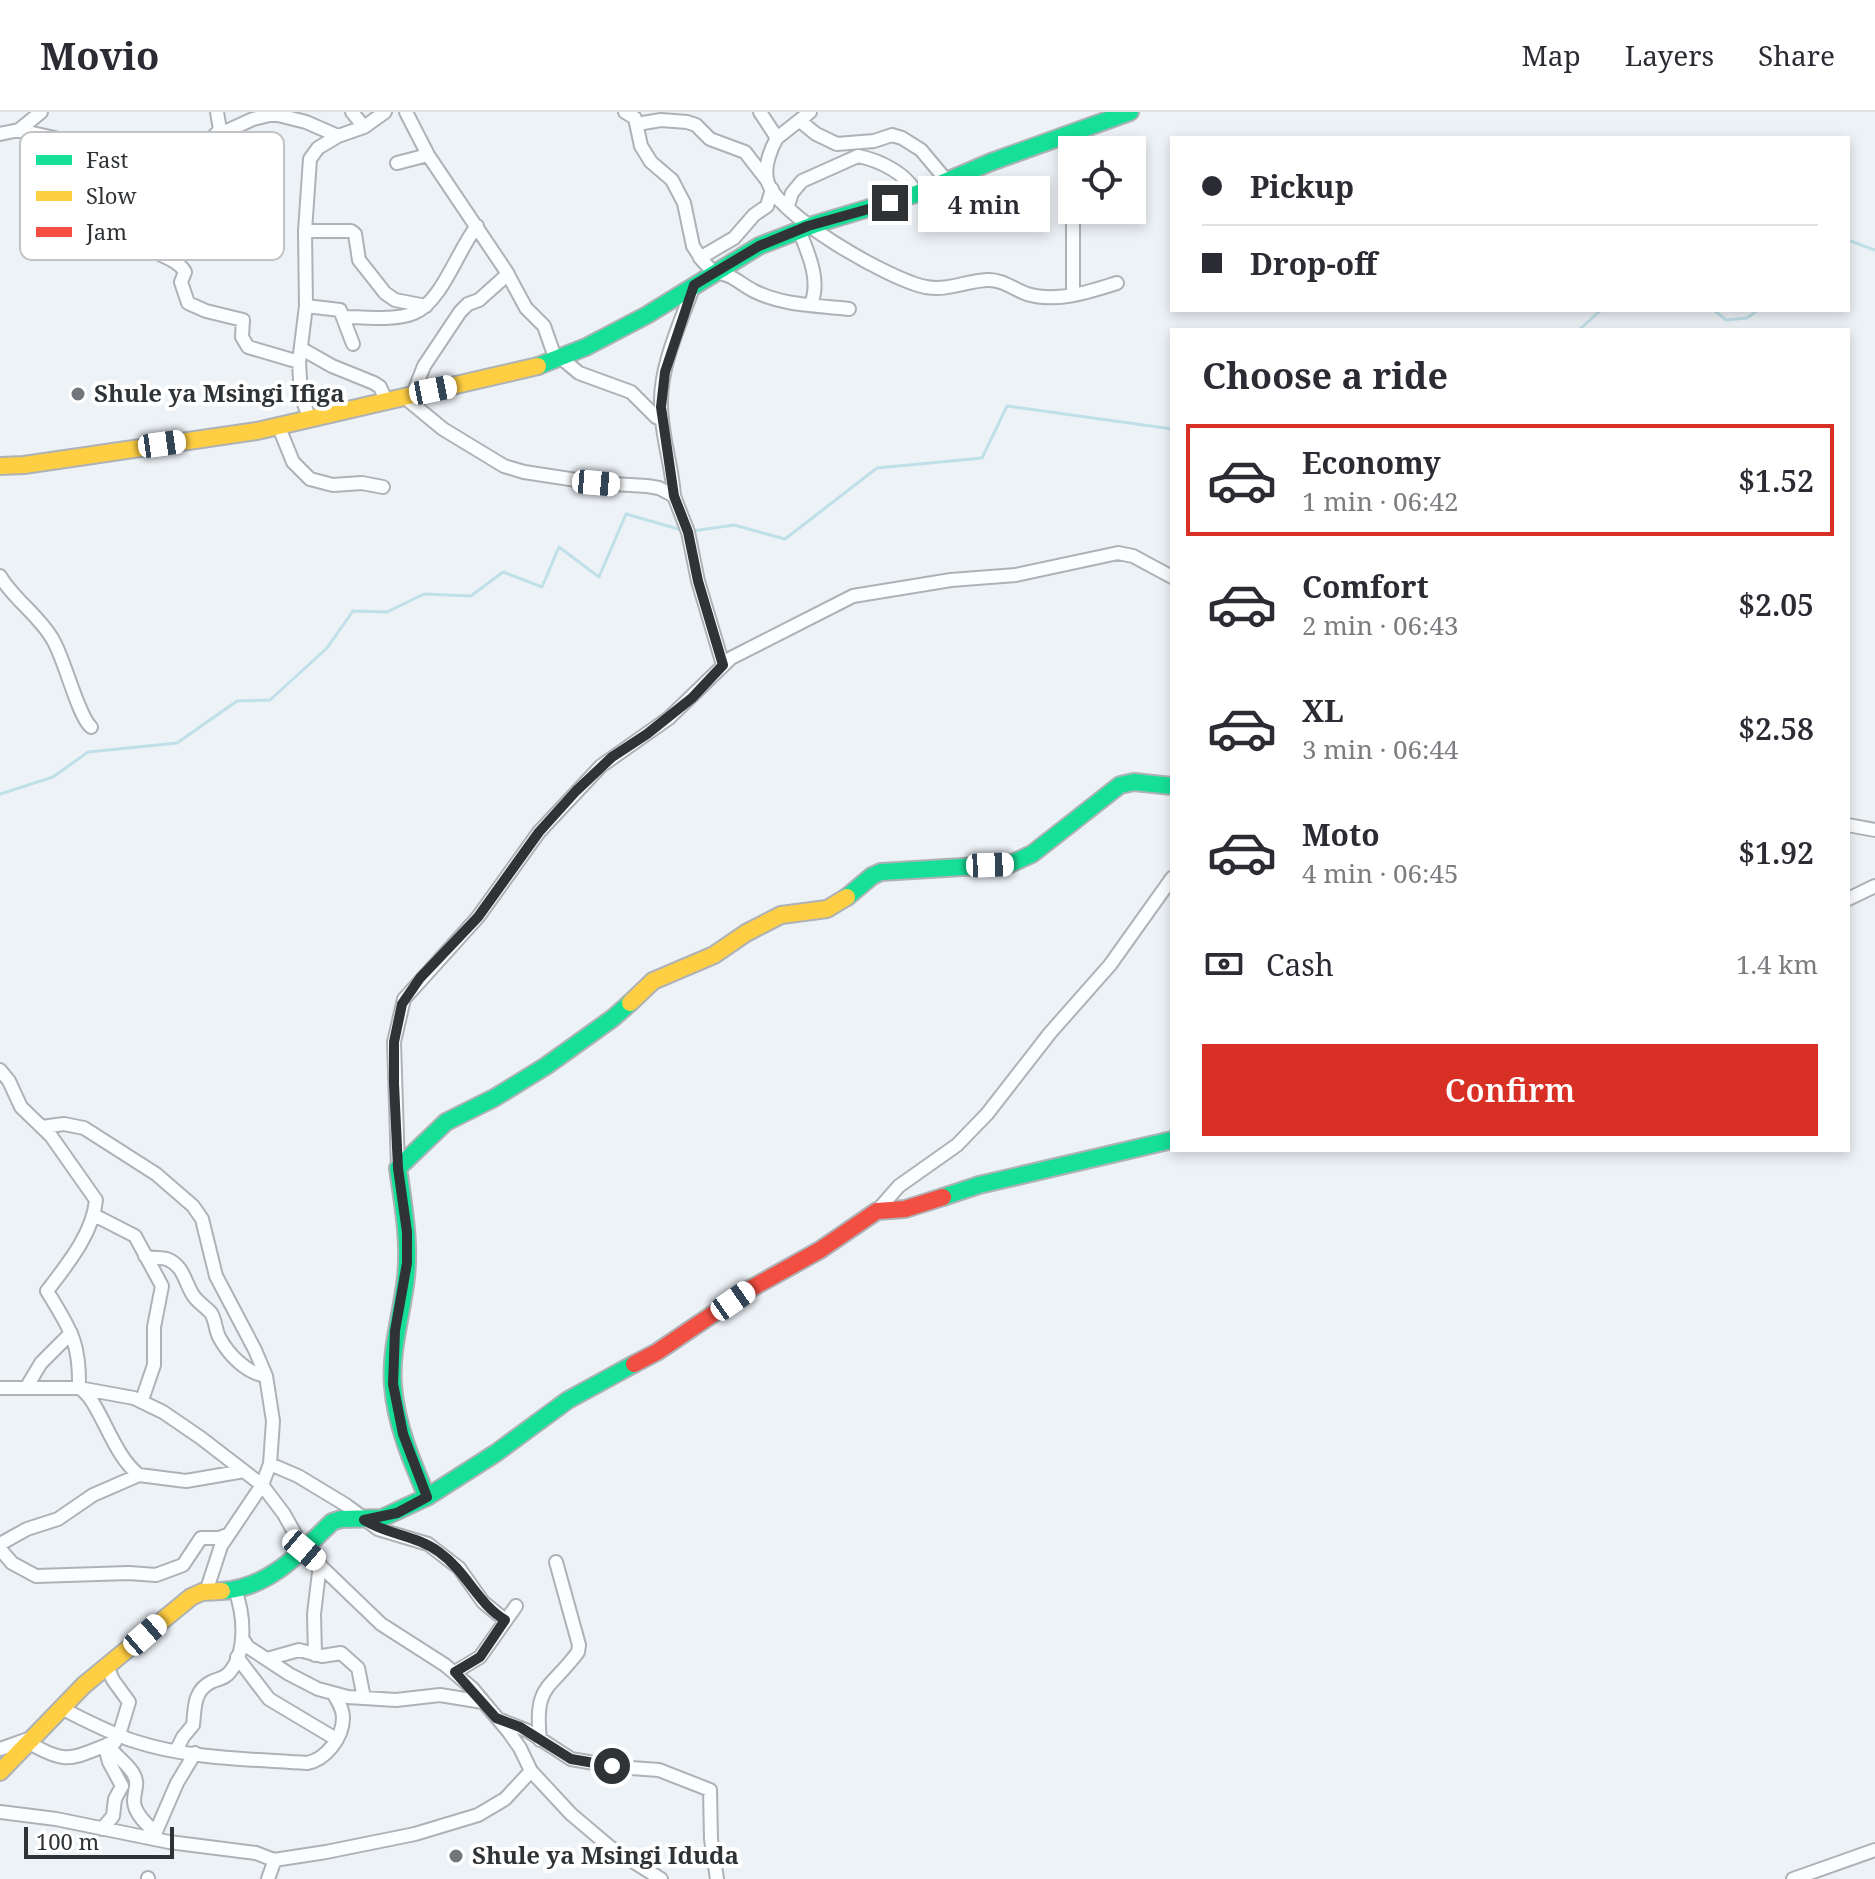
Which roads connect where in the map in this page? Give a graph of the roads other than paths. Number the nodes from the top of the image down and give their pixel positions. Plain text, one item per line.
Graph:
1 (41, 112) edge
2 (217, 112) edge
3 (352, 112) edge
4 (385, 112) edge
5 (406, 112) edge
6 (625, 112) edge
7 (760, 112) edge
8 (1130, 112) edge
9 (805, 116) edge
10 (641, 119) edge
11 (364, 127) junction
12 (19, 130) junction
13 (28, 132) edge
14 (218, 132) edge
15 (223, 132) edge
16 (1081, 132) junction
17 (0, 134) edge
18 (338, 136) junction
19 (1082, 136) edge
20 (777, 138) junction
21 (428, 155) junction
22 (397, 163) dead end
23 (947, 181) junction
24 (770, 185) junction
25 (916, 194) junction
26 (788, 206) junction
27 (1073, 224) edge
28 (477, 226) junction
29 (804, 228) junction
30 (305, 231) junction
31 (700, 258) junction
32 (170, 260) edge
33 (714, 273) junction
34 (508, 274) junction
35 (1117, 283) dead end
36 (694, 285) junction
37 (1073, 295) junction
38 (811, 304) junction
39 (306, 306) junction
40 (426, 306) junction
41 (849, 309) dead end
42 (345, 317) junction
43 (353, 344) dead end
44 (301, 356) junction
45 (558, 359) junction
46 (401, 396) junction
47 (309, 417) junction
48 (662, 420) junction
49 (278, 425) junction
50 (0, 466) edge
51 (383, 487) dead end
52 (674, 496) junction
53 (0, 576) edge
54 (1170, 576) edge
55 (723, 665) junction
56 (91, 727) dead end
57 (1168, 790) edge
58 (1850, 825) edge
59 (1875, 830) edge
60 (1170, 881) edge
61 (1875, 886) edge
62 (1850, 898) edge
63 (0, 1070) edge
64 (42, 1127) junction
65 (1170, 1140) edge
66 (398, 1168) junction
67 (877, 1211) junction
68 (94, 1215) junction
69 (145, 1256) junction
70 (71, 1333) junction
71 (266, 1376) junction
72 (0, 1388) edge
73 (26, 1388) junction
74 (79, 1388) junction
75 (142, 1400) junction
76 (270, 1464) junction
77 (244, 1471) junction
78 (139, 1475) junction
79 (262, 1485) junction
80 (427, 1497) junction
81 (364, 1520) junction
82 (227, 1535) junction
83 (0, 1546) edge
84 (304, 1550) junction
85 (556, 1562) dead end
86 (320, 1564) junction
87 (235, 1590) junction
88 (206, 1592) junction
89 (516, 1606) dead end
90 (505, 1620) junction
91 (242, 1638) junction
92 (315, 1655) junction
93 (237, 1657) junction
94 (267, 1659) junction
95 (107, 1666) junction
96 (455, 1672) junction
97 (333, 1693) junction
98 (364, 1698) junction
99 (484, 1702) junction
100 (61, 1708) junction
101 (496, 1718) junction
102 (122, 1737) junction
103 (336, 1739) junction
104 (29, 1740) junction
105 (540, 1740) junction
106 (107, 1745) junction
107 (0, 1749) edge
108 (176, 1751) junction
109 (195, 1753) junction
110 (531, 1771) junction
111 (0, 1772) edge
112 (0, 1812) edge
113 (102, 1829) junction
114 (155, 1836) junction
115 (1875, 1850) edge
116 (274, 1862) dead end
117 (268, 1879) edge
118 (661, 1879) edge
119 (717, 1879) edge
120 (1793, 1879) edge

1 - 12 street
2 - 14 street
3 - 11 street
4 - 11 street
5 - 21 street
6 - 10 street
7 - 20 street
8 - 16 street
9 - 20 street
9 - 23 street
10 - 24 street
10 - 31 street
11 - 18 street
12 - 13 street
12 - 17 street
15 - 18 street
16 - 19 street
16 - 23 street
18 - 30 street
20 - 24 street
21 - 22 street
21 - 28 street
23 - 25 street
24 - 26 street
24 - 31 street
25 - 26 street
25 - 29 street
26 - 29 street
27 - 37 street
28 - 34 street
28 - 40 street
29 - 33 street
29 - 37 street
29 - 38 street
30 - 39 street
30 - 40 street
31 - 33 street
32 - 44 street
33 - 36 street
33 - 38 street
34 - 45 street
34 - 46 street
35 - 37 street
36 - 45 street
36 - 48 street
38 - 41 street
39 - 42 street
39 - 44 street
40 - 42 street
42 - 43 street
44 - 46 street
44 - 47 street
45 - 46 street
45 - 48 street
46 - 47 street
46 - 52 street
47 - 49 street
48 - 52 street
49 - 50 street
49 - 51 street
52 - 55 street
53 - 56 street
54 - 55 street
55 - 66 street
57 - 66 street
58 - 59 street
60 - 67 street
61 - 62 street
63 - 64 street
64 - 68 street
64 - 71 street
65 - 67 street
66 - 80 street
67 - 80 street
68 - 69 street
68 - 70 street
69 - 71 street
69 - 75 street
70 - 73 street
70 - 74 street
71 - 76 street
72 - 73 street
73 - 74 street
74 - 75 street
74 - 78 street
75 - 77 street
76 - 79 street
76 - 81 street
77 - 78 street
77 - 79 street
78 - 83 street
79 - 82 street
79 - 84 street
80 - 81 street
81 - 84 street
81 - 90 street
82 - 83 street
82 - 88 street
84 - 86 street
84 - 87 street
85 - 105 street
86 - 92 street
86 - 96 street
87 - 88 street
87 - 91 street
88 - 95 street
89 - 90 street
90 - 96 street
91 - 93 street
91 - 94 street
92 - 94 street
92 - 98 street
93 - 103 street
93 - 108 street
94 - 97 street
95 - 100 street
95 - 102 street
96 - 99 street
97 - 98 street
97 - 103 street
98 - 99 street
99 - 101 street
100 - 102 street
100 - 104 street
101 - 105 street
101 - 110 street
102 - 106 street
102 - 108 street
103 - 109 street
104 - 106 street
104 - 107 street
104 - 111 street
105 - 119 street
106 - 113 street
106 - 114 street
108 - 109 street
109 - 114 street
110 - 114 street
110 - 118 street
112 - 113 street
113 - 114 street
115 - 120 street
116 - 117 street

